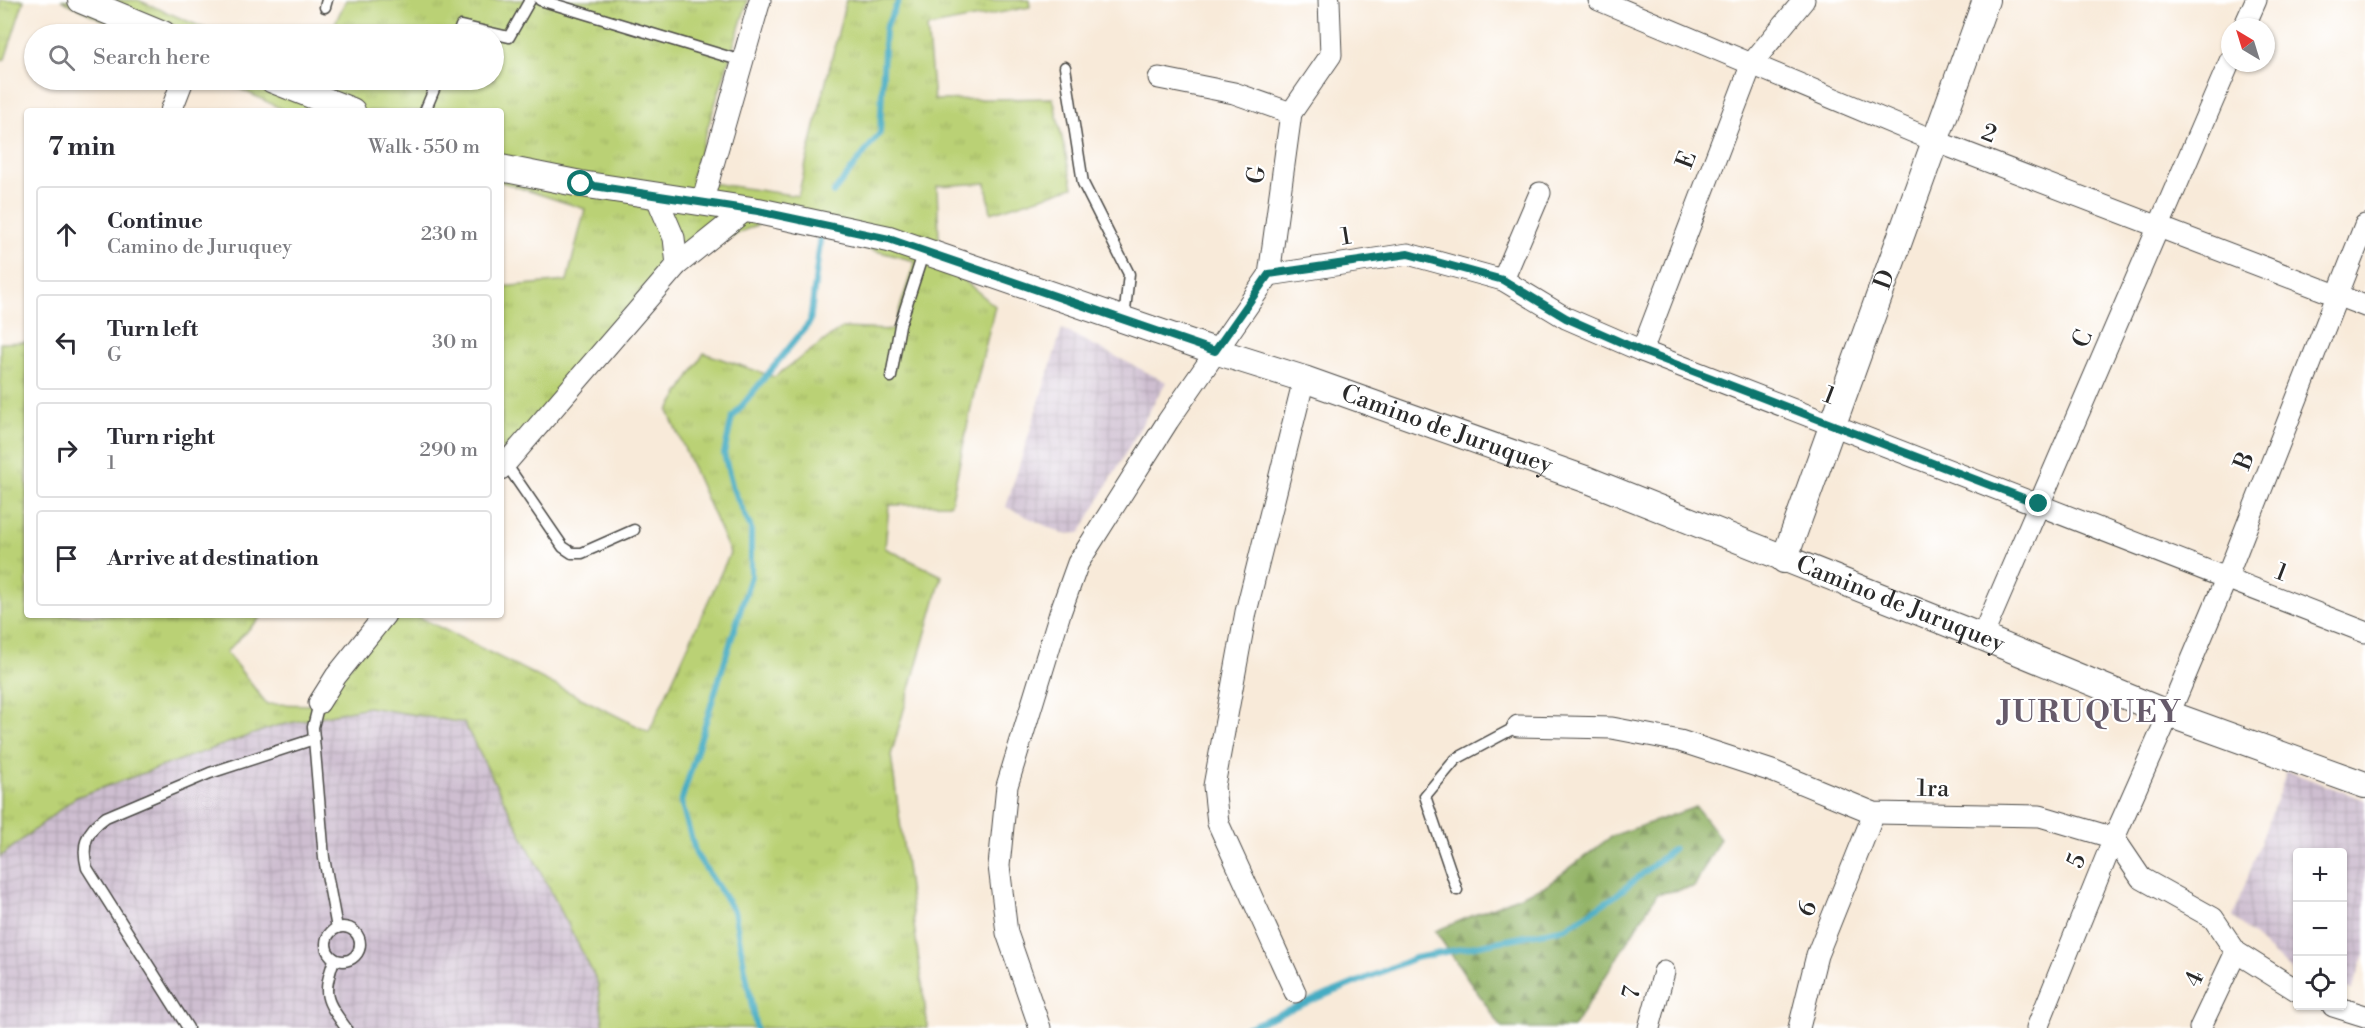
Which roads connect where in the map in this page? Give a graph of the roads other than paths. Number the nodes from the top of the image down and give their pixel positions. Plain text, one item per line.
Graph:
1 (81, 0) edge
2 (530, 0) edge
3 (540, 0) edge
4 (760, 0) edge
5 (1329, 0) edge
6 (1599, 0) edge
7 (1804, 0) edge
8 (1986, 0) edge
9 (2256, 0) edge
10 (2248, 18) edge
11 (139, 24) edge
12 (504, 36) edge
13 (742, 61) junction
14 (1752, 63) junction
15 (1065, 66) dead end
16 (2225, 72) edge
17 (1159, 78) dead end
18 (179, 90) edge
19 (298, 90) edge
20 (433, 90) edge
21 (172, 108) edge
22 (344, 108) edge
23 (425, 108) edge
24 (1292, 113) junction
25 (1935, 141) junction
26 (504, 169) edge
27 (1540, 193) dead end
28 (656, 196) junction
29 (702, 203) junction
30 (747, 209) junction
31 (2365, 225) edge
32 (2159, 227) junction
33 (924, 251) junction
34 (677, 265) junction
35 (1269, 274) junction
36 (1503, 280) junction
37 (2338, 296) junction
38 (2365, 306) edge
39 (1124, 319) junction
40 (1215, 351) junction
41 (1641, 351) junction
42 (891, 377) dead end
43 (1304, 379) junction
44 (1834, 425) junction
45 (504, 466) edge
46 (504, 468) edge
47 (2039, 504) junction
48 (634, 530) dead end
49 (1784, 560) junction
50 (2226, 579) junction
51 (383, 618) edge
52 (2365, 632) edge
53 (1983, 637) junction
54 (319, 704) joint
55 (2169, 714) junction
56 (1518, 726) joint
57 (314, 739) junction
58 (2365, 785) edge
59 (1874, 813) junction
60 (2114, 838) junction
61 (1457, 890) dead end
62 (337, 928) junction
63 (2236, 952) junction
64 (334, 960) junction
65 (1664, 972) dead end
66 (2293, 988) edge
67 (1295, 992) dead end
68 (2347, 1010) edge
69 (2365, 1016) edge
70 (188, 1028) edge
71 (346, 1028) edge
72 (1040, 1028) edge
73 (1649, 1028) edge
74 (1799, 1028) edge
75 (2037, 1028) edge
76 (2200, 1028) edge

1 - 11 street
2 - 12 lane
3 - 13 lane
4 - 13 street
5 - 24 street, G
6 - 14 street, 2
7 - 14 street, E
8 - 25 street, D
9 - 10 street
13 - 29 street
14 - 25 street, 2
14 - 41 street, E
15 - 39 lane
16 - 32 street, C
17 - 24 street
18 - 21 street
19 - 22 street
20 - 23 lane
24 - 35 street, G
25 - 32 street, 2
25 - 44 street, D
26 - 28 street, Camino de Juruquey
27 - 36 street
28 - 29 street, Camino de Juruquey
28 - 34 street
29 - 30 street, Camino de Juruquey
30 - 33 street, Camino de Juruquey
30 - 34 street
31 - 37 street, B
32 - 37 street, 2
32 - 47 street, C
33 - 39 street, Camino de Juruquey
33 - 42 lane
34 - 45 street
35 - 36 street, 1
35 - 40 street, G
36 - 41 street, 1
37 - 38 street, 2
37 - 50 street, B
39 - 40 street, Camino de Juruquey
40 - 43 street, Camino de Juruquey
40 - 72 street, G
41 - 44 street, 1
43 - 49 street, Camino de Juruquey
43 - 67 street
44 - 47 street, 1
44 - 49 street, D
46 - 48 lane
47 - 50 street, 1
47 - 53 street, C
49 - 53 street, Camino de Juruquey
50 - 52 street, 1
50 - 55 street, B
51 - 54 street
53 - 55 street, Camino de Juruquey
54 - 57 lane
55 - 58 street, Camino de Juruquey
55 - 60 street, 5
56 - 59 street, 1ra
56 - 61 lane
57 - 62 lane
57 - 70 lane
59 - 60 street, 1ra
59 - 74 street, 6
60 - 63 street
60 - 75 street, 5
62 - 64 lane
62 - 64 lane
63 - 66 street
63 - 76 street, 4
64 - 71 lane
65 - 73 street, 7
68 - 69 street

